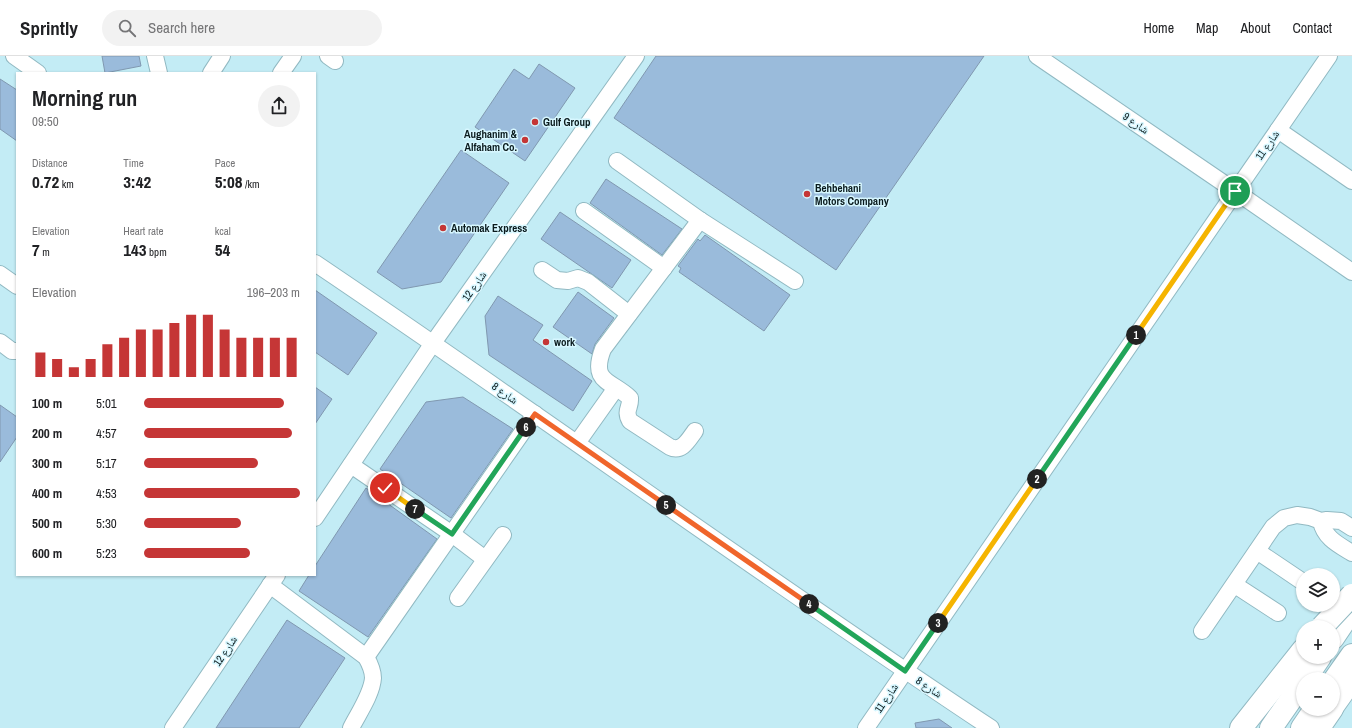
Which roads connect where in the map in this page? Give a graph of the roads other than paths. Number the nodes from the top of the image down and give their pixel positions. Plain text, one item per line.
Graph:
1 (14, 56) edge
2 (155, 56) edge
3 (222, 56) edge
4 (293, 56) edge
5 (636, 56) edge
6 (1037, 56) edge
7 (1329, 56) edge
8 (37, 72) edge
9 (158, 72) edge
10 (212, 72) edge
11 (282, 72) edge
12 (1278, 130) junction
13 (617, 161) dead end
14 (1352, 181) edge
15 (1235, 191) junction
16 (584, 211) dead end
17 (700, 220) junction
18 (316, 264) edge
19 (664, 268) junction
20 (542, 270) dead end
21 (1352, 272) edge
22 (0, 274) edge
23 (795, 281) dead end
24 (16, 285) edge
25 (629, 314) junction
26 (0, 342) edge
27 (434, 343) junction
28 (16, 351) edge
29 (616, 388) junction
30 (535, 414) junction
31 (695, 431) dead end
32 (577, 443) junction
33 (351, 465) junction
34 (316, 517) edge
35 (1321, 521) junction
36 (1352, 528) edge
37 (452, 534) junction
38 (503, 535) dead end
39 (1257, 551) junction
40 (1352, 553) edge
41 (485, 559) junction
42 (1296, 577) edge
43 (273, 580) edge
44 (1234, 585) junction
45 (1352, 585) edge
46 (1352, 595) edge
47 (458, 598) dead end
48 (1352, 610) edge
49 (1278, 613) dead end
50 (1328, 620) edge
51 (1329, 620) edge
52 (1340, 628) edge
53 (1202, 631) dead end
54 (1352, 655) edge
55 (366, 657) junction
56 (1296, 659) edge
57 (1298, 664) edge
58 (905, 671) junction
59 (1340, 672) edge
60 (1352, 680) edge
61 (1296, 692) edge
62 (1340, 698) edge
63 (1310, 716) edge
64 (1328, 716) edge
65 (173, 728) edge
66 (351, 728) edge
67 (866, 728) edge
68 (991, 728) edge
69 (1242, 728) edge
70 (1254, 728) edge
71 (1271, 728) edge
72 (1302, 728) edge
73 (1320, 728) edge

1 - 8 street
2 - 9 street
3 - 10 street
4 - 11 street
5 - 27 street, شارع 12
6 - 15 street, شارع 9
7 - 12 street, شارع 11
12 - 14 street
12 - 15 street, شارع 11
13 - 17 street
15 - 21 street, شارع 9
15 - 58 street, شارع 11
16 - 19 street
17 - 19 street
17 - 23 street
18 - 27 street, شارع 8
19 - 25 street
20 - 25 street
22 - 24 street
25 - 29 street
26 - 28 street
27 - 30 street, شارع 8
27 - 33 street, شارع 12
29 - 31 street
29 - 32 street
30 - 32 street, شارع 8
30 - 37 street
32 - 58 street, شارع 8
33 - 34 street, شارع 12
33 - 37 street
35 - 36 street
35 - 39 street
35 - 40 street
37 - 41 street
37 - 55 street
38 - 41 street
39 - 42 street
39 - 44 street
41 - 47 street
43 - 55 street
43 - 65 street, شارع 12
44 - 49 street
44 - 53 street
45 - 50 main road
46 - 51 highway, bridge
48 - 52 highway
54 - 59 highway
55 - 66 street
56 - 69 highway
57 - 70 main road
58 - 67 street, شارع 11
58 - 68 street, شارع 8
60 - 62 main road
61 - 71 highway
63 - 72 highway
64 - 73 main road

